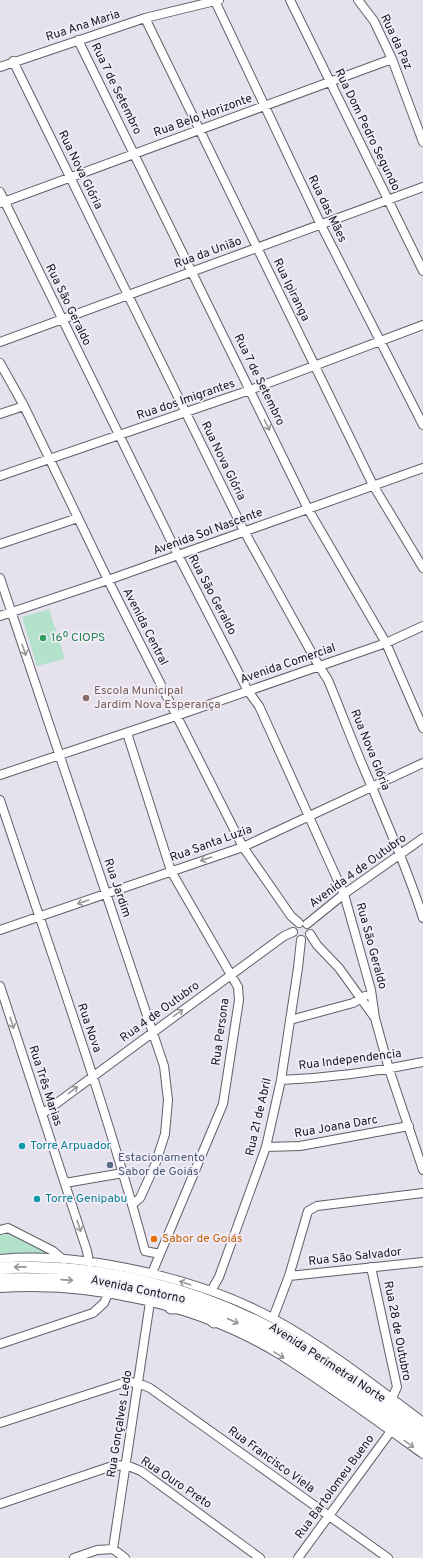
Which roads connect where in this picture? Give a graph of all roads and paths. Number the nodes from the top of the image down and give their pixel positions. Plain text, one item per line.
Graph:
1 (218, 0) edge
2 (290, 0) edge
3 (358, 0) edge
4 (145, 18) junction
5 (78, 40) junction
6 (392, 59) junction
7 (13, 62) junction
8 (0, 67) edge
9 (330, 82) junction
10 (265, 106) junction
11 (200, 130) junction
12 (423, 142) edge
13 (134, 154) junction
14 (70, 178) junction
15 (423, 187) edge
16 (0, 192) edge
17 (388, 200) junction
18 (2, 203) edge
19 (321, 225) junction
20 (257, 248) junction
21 (423, 271) edge
22 (192, 272) junction
23 (128, 295) junction
24 (62, 319) junction
25 (423, 325) edge
26 (380, 341) junction
27 (0, 342) edge
28 (0, 363) edge
29 (315, 366) junction
30 (250, 390) junction
31 (24, 406) junction
32 (185, 412) junction
33 (0, 414) edge
34 (423, 425) edge
35 (119, 435) junction
36 (49, 460) junction
37 (423, 468) edge
38 (0, 476) edge
39 (374, 485) junction
40 (308, 508) junction
41 (78, 518) junction
42 (244, 532) junction
43 (0, 544) edge
44 (178, 555) junction
45 (423, 568) edge
46 (0, 578) edge
47 (108, 580) junction
48 (12, 613) junction
49 (0, 616) edge
50 (423, 626) edge
51 (386, 643) junction
52 (319, 666) junction
53 (248, 691) junction
54 (176, 716) junction
55 (423, 728) edge
56 (127, 733) junction
57 (60, 755) junction
58 (423, 763) edge
59 (0, 775) edge
60 (371, 787) junction
61 (0, 800) edge
62 (308, 816) junction
63 (423, 838) edge
64 (243, 847) junction
65 (401, 854) junction
66 (171, 871) junction
67 (106, 894) junction
68 (344, 894) junction
69 (39, 917) junction
70 (423, 918) edge
71 (298, 926) junction
72 (0, 930) edge
73 (306, 938) junction
74 (231, 975) junction
75 (0, 986) edge
76 (371, 990) junction
77 (362, 999) junction
78 (375, 1018) junction
79 (290, 1020) junction
80 (152, 1032) junction
81 (423, 1062) edge
82 (389, 1069) junction
83 (93, 1076) junction
84 (281, 1080) junction
85 (42, 1114) junction
86 (409, 1126) junction
87 (266, 1148) junction
88 (423, 1170) edge
89 (123, 1173) junction
90 (65, 1183) junction
91 (423, 1193) edge
92 (133, 1204) junction
93 (0, 1230) edge
94 (160, 1254) junction
95 (0, 1259) edge
96 (64, 1260) junction
97 (89, 1262) junction
98 (423, 1262) edge
99 (372, 1267) junction
100 (0, 1268) edge
101 (152, 1273) junction
102 (289, 1276) junction
103 (0, 1280) edge
104 (16, 1287) junction
105 (0, 1288) edge
106 (211, 1291) junction
107 (108, 1294) junction
108 (150, 1302) junction
109 (199, 1307) junction
110 (171, 1308) junction
111 (273, 1318) junction
112 (214, 1322) junction
113 (0, 1344) edge
114 (138, 1383) junction
115 (392, 1398) junction
116 (423, 1422) edge
117 (0, 1423) edge
118 (391, 1431) junction
119 (423, 1432) edge
120 (423, 1446) edge
121 (423, 1454) edge
122 (126, 1465) junction
123 (0, 1504) edge
124 (329, 1516) junction
125 (112, 1549) junction
126 (74, 1558) edge
127 (125, 1558) edge
128 (260, 1558) edge
129 (298, 1558) edge
130 (388, 1558) edge

1 - 4 street, Rua Ana Maria
1 - 10 street, Rua das Mães
2 - 9 street, Rua Dom Pedro Segundo
3 - 6 street, Rua da Paz
4 - 5 street, Rua Ana Maria
4 - 11 street, Rua Ipiranga
5 - 7 street, Rua Ana Maria
5 - 13 street, Rua 7 de Setembro
6 - 9 street, Rua Belo Horizonte
6 - 12 street, Rua da Paz
7 - 8 street, Rua Ana Maria
7 - 14 street, Rua Nova Glória
9 - 10 street, Rua Belo Horizonte
9 - 17 street, Rua Dom Pedro Segundo
10 - 11 street, Rua Belo Horizonte
10 - 19 street, Rua das Mães
11 - 13 street, Rua Belo Horizonte
11 - 20 street, Rua Ipiranga
13 - 14 street, Rua Belo Horizonte
13 - 22 street, Rua 7 de Setembro
14 - 18 street, Rua Belo Horizonte
14 - 23 street, Rua Nova Glória
15 - 17 street, Rua da União
16 - 18 street, Rua São Geraldo
17 - 19 street, Rua da União
17 - 21 street, Rua Dom Pedro Segundo
18 - 24 street, Rua São Geraldo
19 - 20 street, Rua da União
19 - 26 street, Rua das Mães
20 - 22 street, Rua da União
20 - 29 street, Rua Ipiranga
22 - 23 street, Rua da União
22 - 30 street, Rua 7 de Setembro
23 - 24 street, Rua da União
23 - 32 street, Rua Nova Glória
24 - 27 street, Rua da União
24 - 35 street, Rua São Geraldo
25 - 26 street, Rua dos Imigrantes
26 - 29 street, Rua dos Imigrantes
26 - 34 street, Rua das Mães
28 - 31 street, Avenida Central
29 - 30 street, Rua dos Imigrantes
29 - 39 street, Rua Ipiranga
30 - 32 street, Rua dos Imigrantes
30 -> 40 street, Rua 7 de Setembro
31 - 33 street
31 - 36 street, Avenida Central
32 - 35 street, Rua dos Imigrantes
32 - 42 street, Rua Nova Glória
35 - 36 street, Rua dos Imigrantes
35 - 44 street, Rua São Geraldo
36 - 38 street, Rua dos Imigrantes
36 - 41 street, Avenida Central
37 - 39 street, Avenida Sol Nascente
39 - 40 street, Avenida Sol Nascente
39 - 45 street, Rua Ipiranga
40 - 42 street, Avenida Sol Nascente
40 - 51 street, Rua 7 de Setembro
41 - 43 street
41 - 47 street, Avenida Central
42 - 44 street, Avenida Sol Nascente
42 - 52 street, Rua Nova Glória
44 - 47 street, Avenida Sol Nascente
44 - 53 street, Rua São Geraldo
46 - 48 street, Rua Jardim
47 - 48 street, Avenida Sol Nascente
47 - 54 street, Avenida Central
48 - 49 street, Avenida Sol Nascente
48 -> 57 street, Rua Jardim
50 - 51 street, Avenida Comercial
51 - 52 street, Avenida Comercial
51 - 55 street, Rua 7 de Setembro
52 - 53 street, Avenida Comercial
52 - 60 street, Rua Nova Glória
53 - 54 street, Avenida Comercial
53 - 62 street, Rua São Geraldo
54 - 56 street, Avenida Comercial
54 - 64 street, Avenida Central
56 - 57 street, Avenida Comercial
56 - 66 street, Rua Persona
57 - 59 street, Avenida Comercial
57 - 67 street, Rua Jardim
58 - 60 street, Rua Santa Luzia
60 - 62 street, Rua Santa Luzia
60 - 65 street, Rua Nova Glória
61 - 69 street, Rua Nova
62 - 64 street, Rua Santa Luzia
62 - 68 street, Rua São Geraldo
63 - 65 street, Avenida 4 de Outubro
64 -> 66 street, Rua Santa Luzia
64 - 71 street, Avenida Central
65 - 68 street, Avenida 4 de Outubro
65 - 70 street, Rua Nova Glória
66 - 67 street, Rua Santa Luzia
66 - 74 street, Rua Persona
67 -> 69 street, Rua Santa Luzia
67 - 80 street, Rua Jardim
68 - 71 street, Avenida 4 de Outubro
68 - 76 street, Rua São Geraldo
69 - 72 street, Rua Santa Luzia
69 - 83 street, Rua Nova
71 - 73 street
71 - 73 street, Avenida Central
71 - 74 street, Rua 4 de Outubro
73 - 77 street
73 - 79 street, Rua 21 de Abril
80 -> 74 street, Rua 4 de Outubro
74 - 94 street, Rua Persona
75 -> 85 street, Rua Três Marias
76 - 77 street
76 - 78 street, Rua São Geraldo
77 - 78 street
77 - 79 street
78 - 82 street
79 - 84 street, Rua 21 de Abril
80 - 83 street, Rua 4 de Outubro
80 - 92 street, Rua Jardim
81 - 82 street, Rua Independencia
82 - 84 street, Rua Independencia
82 - 86 street
85 -> 83 street, Rua 4 de Outubro
83 - 89 street, Rua Nova
84 - 87 street, Rua 21 de Abril
85 - 90 street, Rua Três Marias
86 - 87 street, Rua Joana Darc
86 - 88 street
87 - 106 street, Rua 21 de Abril
89 - 90 street
89 - 92 street, Rua Nova
90 -> 97 street, Rua Três Marias
91 - 102 street
92 - 94 street, Rua Nova
93 - 96 street
94 - 101 street, Rua Persona
95 - 96 street, Avenida Contorno
96 - 97 street, Avenida Contorno
97 - 101 street, Avenida Contorno
98 - 99 street, Rua São Salvador
99 - 102 street, Rua São Salvador
99 - 115 street, Rua 28 de Outubro
119 -> 100 highway, Avenida Perimetral Norte
106 -> 101 street, Avenida Contorno
102 - 111 street
103 - 104 highway
103 -> 109 highway, Avenida Perimetral Norte
104 - 105 street, Avenida Contorno
104 - 107 street, Avenida Contorno
106 - 111 street, Avenida Contorno
107 - 108 street, Avenida Contorno
107 - 113 street
108 - 110 street, Avenida Contorno
108 - 114 street, Rua Gonçalves Ledo
109 - 110 highway
109 - 112 highway
109 -> 120 highway, Avenida Perimetral Norte
110 - 112 street, Avenida Contorno
111 - 115 street, Avenida Contorno
112 -> 118 street, Avenida Contorno
114 - 117 street
114 - 122 street, Rua Gonçalves Ledo
114 - 124 street, Rua Francisco Viela
115 - 116 street, Avenida Contorno
118 -> 121 street, Avenida Contorno
118 - 124 street, Rua Bartolomeu Bueno
122 - 123 street, Rua Ouro Preto
122 - 125 street, Rua Gonçalves Ledo
122 - 128 street, Rua Ouro Preto
124 - 129 street, Rua Bartolomeu Bueno
124 - 130 street, Rua Francisco Viela
125 - 126 street
125 - 127 street

